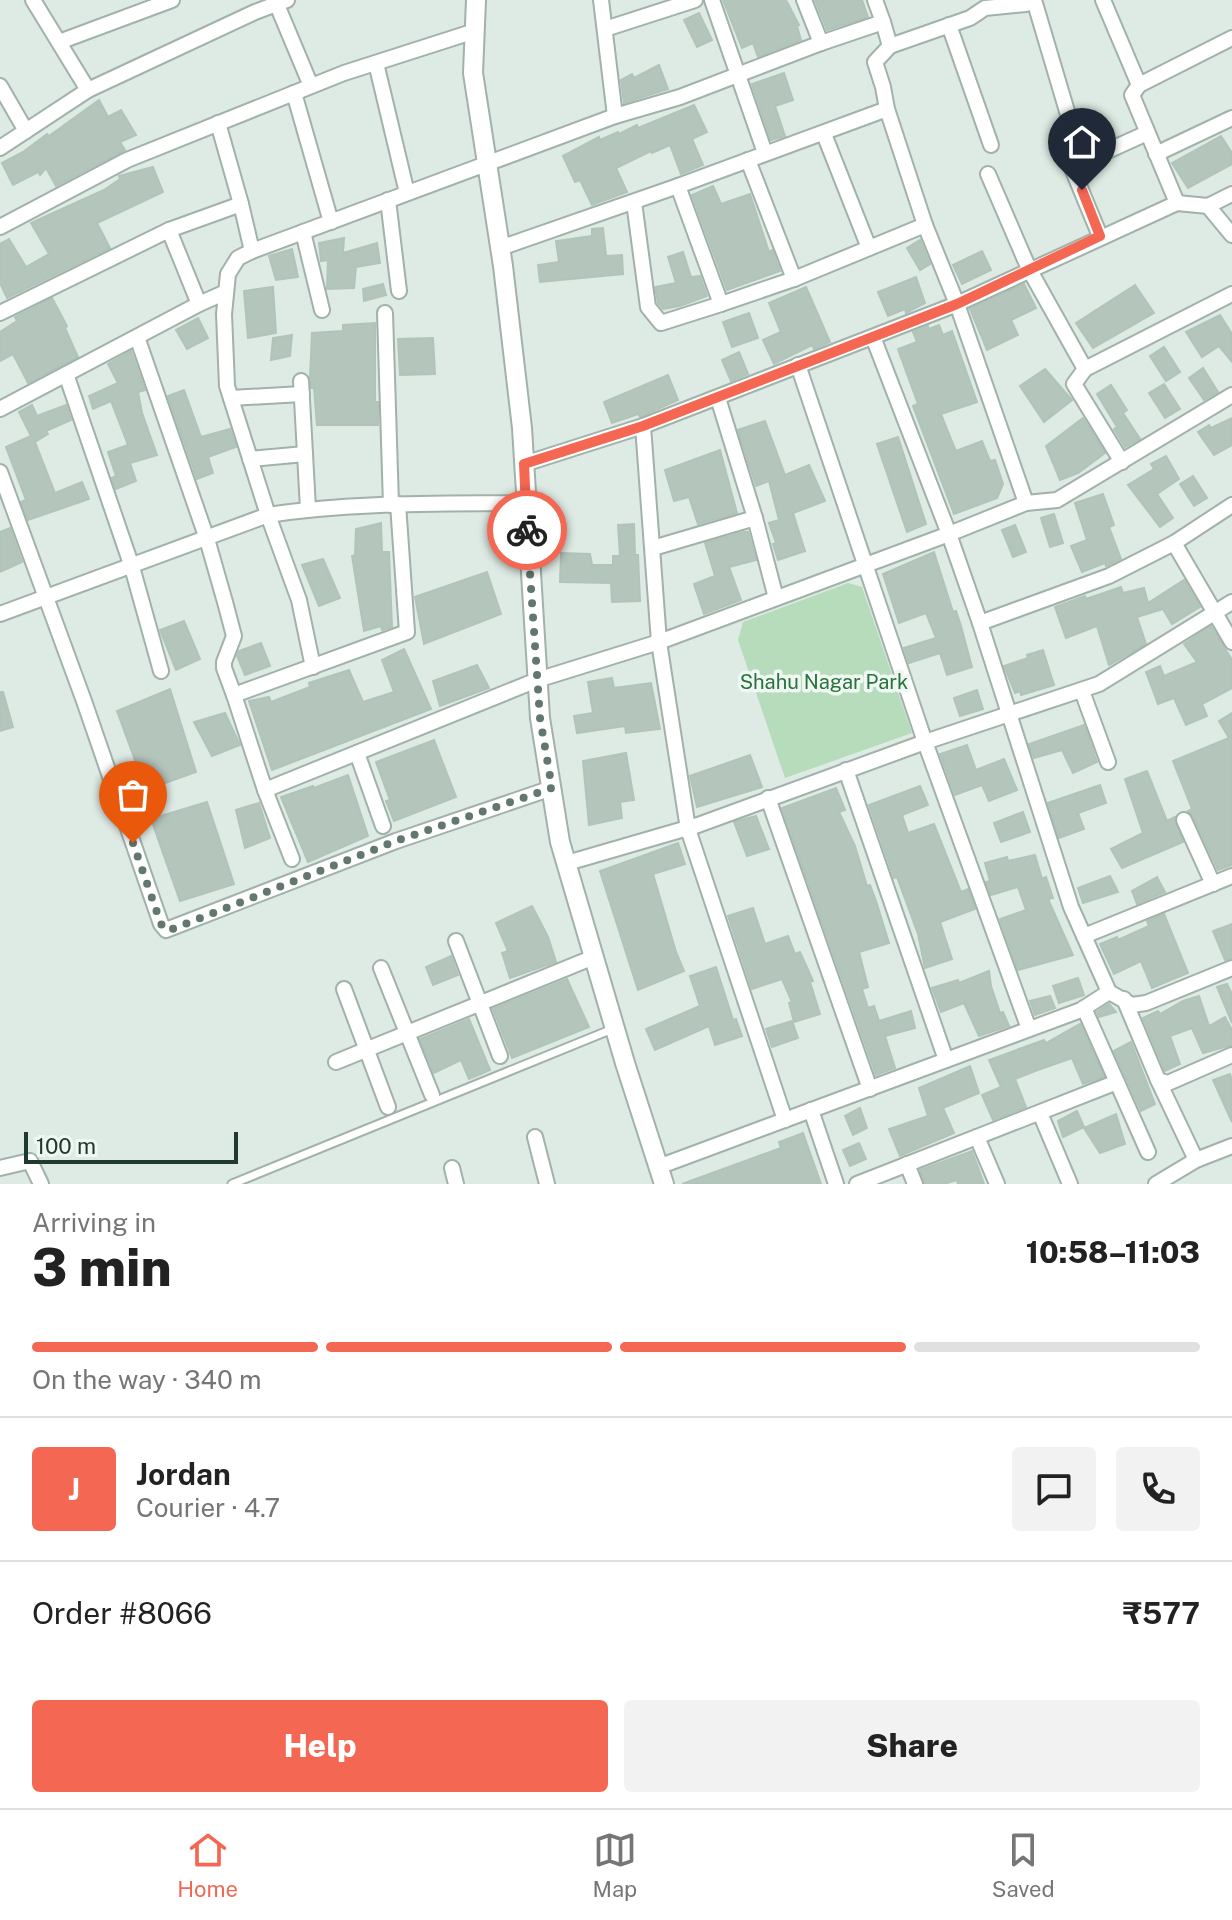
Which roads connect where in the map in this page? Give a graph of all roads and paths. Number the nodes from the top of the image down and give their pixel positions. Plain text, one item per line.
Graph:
1 (172, 0) edge
2 (476, 0) edge
3 (601, 0) edge
4 (695, 0) edge
5 (712, 0) edge
6 (804, 0) edge
7 (875, 0) edge
8 (1034, 0) edge
9 (1103, 0) edge
10 (36, 1) edge
11 (280, 1) edge
12 (883, 22) junction
13 (949, 25) junction
14 (605, 29) junction
15 (475, 31) junction
16 (1232, 38) edge
17 (59, 42) junction
18 (821, 43) junction
19 (890, 46) junction
20 (376, 63) junction
21 (738, 74) junction
22 (1139, 85) junction
23 (0, 86) edge
24 (311, 86) junction
25 (88, 90) junction
26 (294, 93) junction
27 (887, 109) junction
28 (615, 116) junction
29 (1069, 118) dead end
30 (1232, 118) edge
31 (218, 123) junction
32 (26, 131) junction
33 (1147, 133) junction
34 (824, 134) junction
35 (1062, 144) dead end
36 (991, 145) dead end
37 (0, 148) edge
38 (765, 153) junction
39 (1156, 154) junction
40 (748, 160) junction
41 (486, 164) junction
42 (1072, 167) junction
43 (988, 174) dead end
44 (678, 186) junction
45 (407, 193) junction
46 (1232, 194) edge
47 (388, 200) junction
48 (634, 202) junction
49 (1177, 203) junction
50 (241, 204) junction
51 (1208, 206) junction
52 (331, 222) junction
53 (925, 225) junction
54 (0, 227) edge
55 (169, 230) junction
56 (303, 232) junction
57 (1232, 235) edge
58 (1100, 236) junction
59 (500, 248) junction
60 (869, 248) junction
61 (252, 251) junction
62 (1029, 269) junction
63 (794, 279) junction
64 (399, 291) dead end
65 (226, 292) junction
66 (1232, 294) edge
67 (199, 304) junction
68 (721, 304) junction
69 (957, 304) junction
70 (322, 310) dead end
71 (0, 313) edge
72 (385, 313) dead end
73 (137, 337) junction
74 (873, 337) junction
75 (798, 365) junction
76 (1085, 369) junction
77 (66, 374) junction
78 (1232, 395) edge
79 (231, 398) junction
80 (718, 398) junction
81 (0, 409) edge
82 (643, 426) junction
83 (305, 454) junction
84 (250, 459) junction
85 (1122, 462) junction
86 (524, 464) junction
87 (0, 472) edge
88 (526, 503) junction
89 (1026, 503) junction
90 (395, 505) junction
91 (1232, 505) edge
92 (308, 509) junction
93 (268, 515) junction
94 (755, 518) junction
95 (949, 534) junction
96 (207, 539) junction
97 (1174, 543) junction
98 (653, 548) junction
99 (864, 564) junction
100 (132, 567) junction
101 (47, 598) junction
102 (776, 598) junction
103 (1232, 602) edge
104 (1215, 612) junction
105 (0, 614) edge
106 (980, 623) junction
107 (659, 642) junction
108 (1232, 642) edge
109 (313, 667) junction
110 (161, 671) dead end
111 (537, 680) junction
112 (1082, 691) junction
113 (234, 695) junction
114 (1008, 712) junction
115 (925, 742) junction
116 (357, 753) junction
117 (1108, 762) dead end
118 (846, 770) junction
119 (552, 788) junction
120 (265, 790) junction
121 (768, 798) junction
122 (1184, 820) dead end
123 (383, 826) dead end
124 (688, 829) junction
125 (292, 859) dead end
126 (567, 863) junction
127 (1232, 876) edge
128 (1213, 884) junction
129 (1084, 936) junction
130 (456, 941) dead end
131 (594, 957) junction
132 (381, 968) dead end
133 (1232, 968) edge
134 (344, 989) dead end
135 (1109, 992) junction
136 (1124, 998) junction
137 (480, 1003) junction
138 (1084, 1008) junction
139 (615, 1028) junction
140 (1029, 1029) junction
141 (407, 1033) junction
142 (366, 1050) junction
143 (1232, 1055) edge
144 (500, 1056) dead end
145 (946, 1060) junction
146 (336, 1062) dead end
147 (1158, 1080) junction
148 (1117, 1082) junction
149 (870, 1089) junction
150 (432, 1095) dead end
151 (388, 1107) dead end
152 (811, 1110) junction
153 (1040, 1113) junction
154 (785, 1120) junction
155 (535, 1137) dead end
156 (977, 1137) junction
157 (1232, 1146) edge
158 (1148, 1152) dead end
159 (1196, 1160) junction
160 (907, 1164) junction
161 (0, 1168) edge
162 (452, 1168) dead end
163 (661, 1176) edge
164 (41, 1184) edge
165 (232, 1184) edge
166 (456, 1184) edge
167 (547, 1184) edge
168 (836, 1184) edge
169 (857, 1184) edge
170 (915, 1184) edge
171 (997, 1184) edge
172 (1070, 1184) edge
173 (1156, 1184) edge

1 - 17 street
2 - 15 street
3 - 14 street
4 - 14 street
5 - 21 street
6 - 18 street
7 - 12 street
8 - 13 street
8 - 29 street
9 - 22 street
10 - 17 street
11 - 24 street
11 - 25 street
12 - 18 street
12 - 19 street
13 - 19 street
13 - 36 street
14 - 28 street
15 - 20 street
15 - 41 street
16 - 22 street
17 - 25 street
18 - 21 street
19 - 27 street
20 - 24 street
20 - 45 street
21 - 28 street
21 - 38 street
22 - 33 street
23 - 32 street
24 - 26 street
25 - 32 street
26 - 31 street
26 - 52 street
27 - 34 street
27 - 53 street
28 - 41 street
30 - 39 street
31 - 50 street
31 - 54 street
32 - 37 street
33 - 39 street
33 - 42 street
34 - 38 street
34 - 60 street
35 - 42 street
38 - 40 street
39 - 49 street
40 - 44 street
40 - 63 street
41 - 45 street
41 - 59 street
42 - 58 street
43 - 62 street
44 - 48 street
44 - 68 street
45 - 47 street
46 - 51 street
47 - 52 street
47 - 64 street
48 - 59 street
48 - 68 street
49 - 51 street
49 - 58 street
50 - 55 street
50 - 61 street
51 - 57 street
52 - 56 street
53 - 60 street
53 - 69 street
55 - 67 street
55 - 71 street
56 - 61 street
56 - 70 street
58 - 62 street
59 - 86 street
60 - 63 street
61 - 65 street
62 - 69 street
62 - 76 street
63 - 68 street
65 - 67 street
65 - 79 street
66 - 76 street
67 - 73 street
69 - 74 street
69 - 89 street
72 - 90 street
73 - 77 street
73 - 96 street
74 - 75 street
74 - 95 street
75 - 80 street
75 - 99 street
76 - 85 street
77 - 81 street
77 - 100 street
78 - 85 street
79 - 83 street
79 - 84 street
80 - 82 street
80 - 94 street
82 - 86 street
82 - 98 street
83 - 84 street
83 - 92 street
84 - 93 street
85 - 89 street
86 - 88 street
87 - 101 street
88 - 90 street
88 - 111 street
89 - 95 street
90 - 92 street
90 - 109 street
91 - 97 street
92 - 93 street
93 - 96 street
93 - 109 street
94 - 98 street
94 - 102 street
95 - 99 street
95 - 106 street
96 - 100 street
96 - 113 street
97 - 104 street
97 - 106 street
98 - 107 street
99 - 102 street
99 - 115 street
100 - 101 street
100 - 110 street
101 - 105 street
101 - 119 street
102 - 107 street
103 - 104 street
104 - 108 street
104 - 112 street
106 - 114 street
107 - 111 street
107 - 124 street
109 - 113 street
111 - 116 street
111 - 119 street
112 - 114 street
112 - 117 street
113 - 120 street
114 - 115 street
114 - 129 street
115 - 118 street
115 - 140 street
116 - 120 street
116 - 123 street
118 - 121 street
118 - 145 street
119 - 126 street
120 - 125 street
121 - 124 street
121 - 149 street
122 - 128 street
124 - 126 street
124 - 154 street
126 - 131 street
127 - 128 street
128 - 129 street
129 - 135 street
130 - 137 street
131 - 137 street
131 - 139 street
132 - 141 street
133 - 136 street
134 - 142 street
135 - 136 street
135 - 138 street
136 - 147 street
137 - 141 street
137 - 144 street
138 - 140 street
138 - 148 street
139 - 163 street
139 - 165 lane
140 - 145 street
141 - 142 street
141 - 150 street
142 - 146 street
142 - 151 street
143 - 147 street
145 - 149 street
147 - 159 street
148 - 153 street
148 - 158 street
149 - 152 street
152 - 154 street
152 - 168 street
153 - 156 street
153 - 172 street
154 - 163 street
155 - 167 street
156 - 160 street
156 - 171 street
157 - 159 street
159 - 173 street
160 - 169 street
160 - 170 street
161 - 164 street
162 - 166 street

